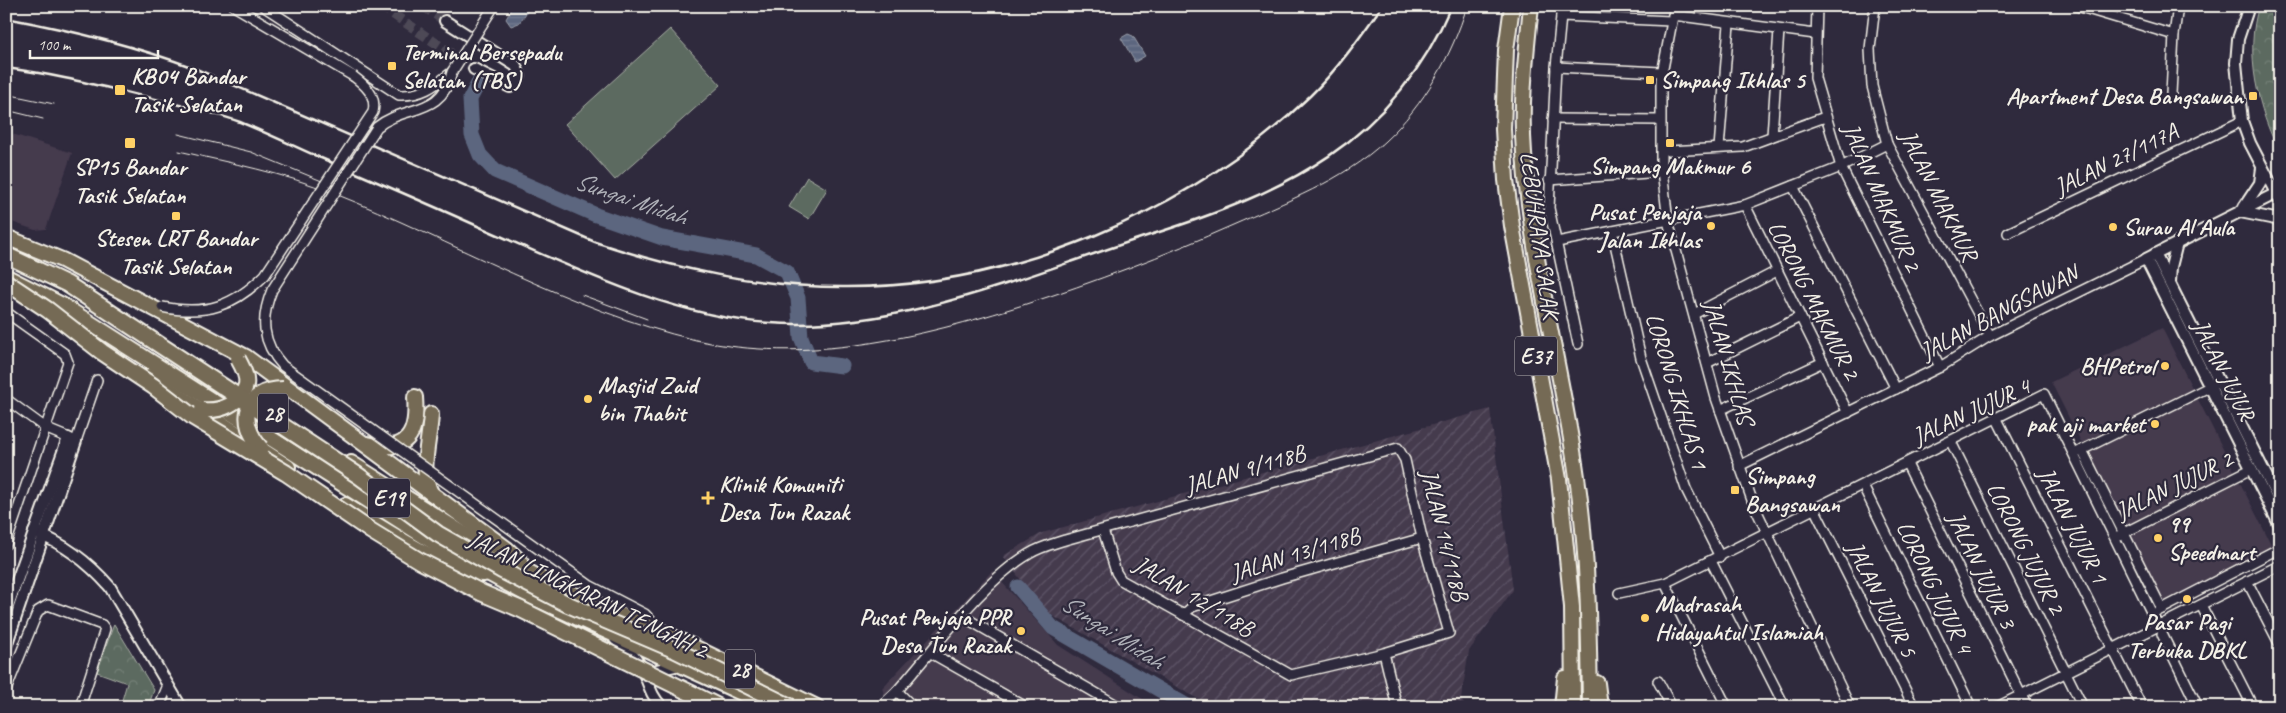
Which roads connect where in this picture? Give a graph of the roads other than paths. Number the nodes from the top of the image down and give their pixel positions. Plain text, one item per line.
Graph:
1 (234, 6) edge
2 (264, 6) edge
3 (494, 6) edge
4 (1512, 6) edge
5 (1531, 6) edge
6 (1562, 6) edge
7 (1818, 6) edge
8 (1875, 6) edge
9 (2077, 6) edge
10 (2178, 6) edge
11 (2248, 6) edge
12 (1673, 14) edge
13 (1561, 16) junction
14 (445, 21) tunnel mouth
15 (1729, 24) junction
16 (1779, 30) junction
17 (1815, 34) junction
18 (2174, 34) junction
19 (473, 38) junction
20 (322, 44) junction
21 (459, 58) dead end
22 (1556, 67) junction
23 (474, 69) tunnel mouth
24 (452, 72) junction
25 (1661, 72) junction
26 (353, 76) junction
27 (2171, 94) dead end
28 (1825, 117) junction
29 (1553, 119) junction
30 (1660, 120) junction
31 (2242, 121) junction
32 (1772, 136) junction
33 (1887, 144) junction
34 (1719, 148) junction
35 (1668, 151) dead end
36 (1840, 166) junction
37 (2262, 166) junction
38 (1662, 172) junction
39 (1549, 180) junction
40 (1794, 186) junction
41 (2279, 196) edge
42 (1744, 205) junction
43 (2240, 212) junction
44 (1668, 220) junction
45 (2280, 220) edge
46 (1612, 232) junction
47 (2008, 233) dead end
48 (6, 237) edge
49 (1557, 242) junction
50 (2177, 243) junction
51 (6, 255) edge
52 (2150, 257) junction
53 (62, 260) junction
54 (1777, 271) junction
55 (6, 276) edge
56 (6, 282) edge
57 (2171, 285) junction
58 (6, 288) edge
59 (6, 312) edge
60 (1694, 314) junction
61 (1800, 317) junction
62 (1990, 336) junction
63 (1578, 344) dead end
64 (234, 354) junction
65 (1707, 362) junction
66 (1823, 362) junction
67 (1940, 367) junction
68 (97, 380) dead end
69 (2215, 385) junction
70 (1896, 388) junction
71 (415, 398) dead end
72 (6, 399) edge
73 (304, 399) junction
74 (202, 410) junction
75 (1720, 410) junction
76 (1848, 413) junction
77 (431, 414) dead end
78 (1997, 419) junction
79 (47, 429) junction
80 (72, 440) junction
81 (1951, 442) junction
82 (362, 443) junction
83 (261, 448) junction
84 (1398, 448) joint
85 (2078, 452) junction
86 (1907, 464) junction
87 (1739, 466) junction
88 (2252, 469) junction
89 (1863, 486) junction
90 (431, 493) junction
91 (2280, 503) edge
92 (1814, 510) junction
93 (2280, 526) edge
94 (1103, 530) junction
95 (2124, 533) junction
96 (38, 534) junction
97 (1766, 534) junction
98 (2114, 537) junction
99 (1422, 538) junction
100 (6, 544) edge
101 (2276, 550) dead end
102 (1720, 557) junction
103 (1711, 561) junction
104 (2280, 565) edge
105 (489, 574) junction
106 (536, 576) junction
107 (2247, 581) junction
108 (1665, 583) junction
109 (1619, 593) dead end
110 (1589, 600) junction
111 (2201, 605) junction
112 (1572, 607) junction
113 (2162, 609) junction
114 (6, 611) edge
115 (2152, 614) junction
116 (1183, 615) junction
117 (962, 616) junction
118 (2160, 630) junction
119 (663, 632) junction
120 (609, 634) junction
121 (2280, 645) edge
122 (6, 646) edge
123 (2113, 648) junction
124 (931, 653) junction
125 (1384, 653) junction
126 (679, 665) junction
127 (2066, 672) junction
128 (646, 680) junction
129 (1658, 681) dead end
130 (168, 685) junction
131 (6, 690) edge
132 (897, 691) junction
133 (2021, 695) junction
134 (173, 702) edge
135 (882, 706) edge
136 (80, 707) edge
137 (159, 707) edge
138 (181, 707) edge
139 (662, 707) edge
140 (719, 707) edge
141 (772, 707) edge
142 (791, 707) edge
143 (817, 707) edge
144 (914, 707) edge
145 (1026, 707) edge
146 (1120, 707) edge
147 (1397, 707) edge
148 (1562, 707) edge
149 (1573, 707) edge
150 (1590, 707) edge
151 (1600, 707) edge
152 (1672, 707) edge
153 (1728, 707) edge
154 (1785, 707) edge
155 (1850, 707) edge
156 (1914, 707) edge
157 (1971, 707) edge
158 (1997, 707) edge
159 (2027, 707) edge
160 (2084, 707) edge
161 (2142, 707) edge
162 (2198, 707) edge
163 (2253, 707) edge

1 - 26 street
2 - 20 street
3 - 24 street, bridge
4 - 112 highway, LEBUHRAYA SALAK / E37
5 - 110 highway, LEBUHRAYA SALAK / E37
6 - 13 street
7 - 17 street, JALAN MAKMUR 2
8 - 33 street, JALAN MAKMUR
9 - 18 street
10 - 18 street
11 - 31 street
12 - 13 street
12 - 15 street
12 - 25 street, JALAN IKHLAS
13 - 22 street
14 - 19 street
15 - 16 street
15 - 34 street
16 - 17 street
16 - 32 street
17 - 28 street, JALAN MAKMUR 2
18 - 27 street
19 - 21 street
19 - 23 street
20 - 24 street
20 - 26 street
22 - 25 street
22 - 29 street
24 - 119 street, bridge
25 - 30 street, JALAN IKHLAS
26 - 53 street, bridge
28 - 32 street
28 - 36 street, JALAN MAKMUR 2
29 - 30 street
29 - 39 street
30 - 38 street, JALAN IKHLAS
31 - 37 street
31 - 47 street, JALAN 27/117A
32 - 34 street
33 - 36 street
33 - 62 street, JALAN MAKMUR
34 - 35 street
36 - 40 street
36 - 67 street, JALAN MAKMUR 2
37 - 41 street
37 - 43 street
38 - 39 street
38 - 44 street, JALAN IKHLAS
39 - 49 street
40 - 42 street
40 - 70 street
41 - 43 street, JALAN BANGSAWAN
42 - 44 street
42 - 54 street, LORONG MAKMUR 2
43 - 45 street
43 - 50 street, JALAN BANGSAWAN
44 - 46 street
44 - 60 street, JALAN IKHLAS
46 - 49 street
46 - 102 street, LORONG IKHLAS 1
48 - 53 highway
49 - 63 street
50 - 52 street, JALAN BANGSAWAN
50 - 57 street
51 - 106 highway, JALAN LINGKARAN TENGAH 2 / 28
51 - 142 highway, E19, bridge
52 - 57 street, JALAN JUJUR
52 - 62 street, JALAN BANGSAWAN
52 - 69 street, JALAN JUJUR
53 - 64 highway
54 - 60 street
54 - 61 street, LORONG MAKMUR 2
55 - 105 highway, JALAN LINGKARAN TENGAH 2 / 28
56 - 140 highway, E19, bridge
57 - 69 street, JALAN JUJUR
58 - 74 highway
59 - 79 street
60 - 65 street, JALAN IKHLAS
61 - 65 street
61 - 66 street, LORONG MAKMUR 2
62 - 67 street, JALAN BANGSAWAN
64 - 73 highway
64 - 74 highway, bridge
65 - 75 street, JALAN IKHLAS
66 - 75 street
66 - 76 street, LORONG MAKMUR 2
67 - 70 street, JALAN BANGSAWAN
68 - 80 street
69 - 85 street
69 - 88 street, JALAN JUJUR
69 - 91 street, JALAN JUJUR
70 - 76 street, JALAN BANGSAWAN
71 - 82 highway
72 - 79 street
73 - 82 highway
73 - 83 highway, bridge
74 - 83 highway, bridge
75 - 87 street, JALAN IKHLAS
76 - 87 street, JALAN BANGSAWAN
77 - 90 highway
78 - 81 street, JALAN JUJUR 4
78 - 85 street, JALAN JUJUR 4
78 - 123 street, JALAN JUJUR 1
79 - 80 street
79 - 100 street
80 - 96 street
81 - 86 street, JALAN JUJUR 4
81 - 127 street, LORONG JUJUR 2
82 - 90 highway
83 - 105 highway
84 - 94 street, JALAN 9/118B
84 - 99 street, JALAN 14/118B
85 - 95 street
85 - 98 street, JALAN JUJUR 4
86 - 89 street, JALAN JUJUR 4
86 - 133 street, JALAN JUJUR 3
87 - 97 street, JALAN IKHLAS
88 - 93 street, JALAN JUJUR
88 - 95 street, JALAN JUJUR 2
89 - 92 street, JALAN JUJUR 4
89 - 157 street, LORONG JUJUR 4
90 - 106 highway
92 - 97 street, JALAN JUJUR 4
92 - 156 street, JALAN JUJUR 5
94 - 116 street, JALAN 12/118B
94 - 117 street, JALAN 9/118B
95 - 98 street, JALAN JUJUR 2
95 - 113 street
96 - 114 street
96 - 122 street
96 - 130 street
97 - 102 street, JALAN JUJUR 4
97 - 155 street, JALAN IKHLAS
98 - 115 street, JALAN JUJUR 4
99 - 116 street, JALAN 13/118B
99 - 125 street, JALAN 14/118B
101 - 113 street
102 - 103 street, JALAN JUJUR 4
103 - 108 street, JALAN JUJUR 4
103 - 154 street
104 - 107 street
105 - 120 highway, JALAN LINGKARAN TENGAH 2 / 28
106 - 119 highway, JALAN LINGKARAN TENGAH 2 / 28
107 - 111 street
107 - 121 street
108 - 109 street, JALAN JUJUR 4
108 - 153 street
110 - 150 highway, LEBUHRAYA SALAK / E37
110 - 151 highway
111 - 118 street
111 - 163 street
112 - 148 highway
112 - 149 highway, LEBUHRAYA SALAK / E37
113 - 115 street
115 - 118 street, JALAN JUJUR 4
116 - 125 street, JALAN 12/118B
117 - 124 street, JALAN 9/118B
117 - 146 street
118 - 123 street
118 - 162 street, JALAN JUJUR 4
119 - 143 highway, JALAN LINGKARAN TENGAH 2 / 28
120 - 126 highway, JALAN LINGKARAN TENGAH 2 / 28
120 - 128 street
123 - 127 street
123 - 161 street, JALAN JUJUR 1
124 - 132 street, JALAN 9/118B
124 - 145 street
125 - 147 street
126 - 128 street
126 - 141 highway, JALAN LINGKARAN TENGAH 2 / 28
127 - 133 street
127 - 160 street, LORONG JUJUR 2
128 - 139 street
129 - 152 street
130 - 134 street
130 - 137 street
131 - 136 street
132 - 135 street, JALAN 9/118B
132 - 144 street
133 - 158 street
133 - 159 street, JALAN JUJUR 3
134 - 138 street

